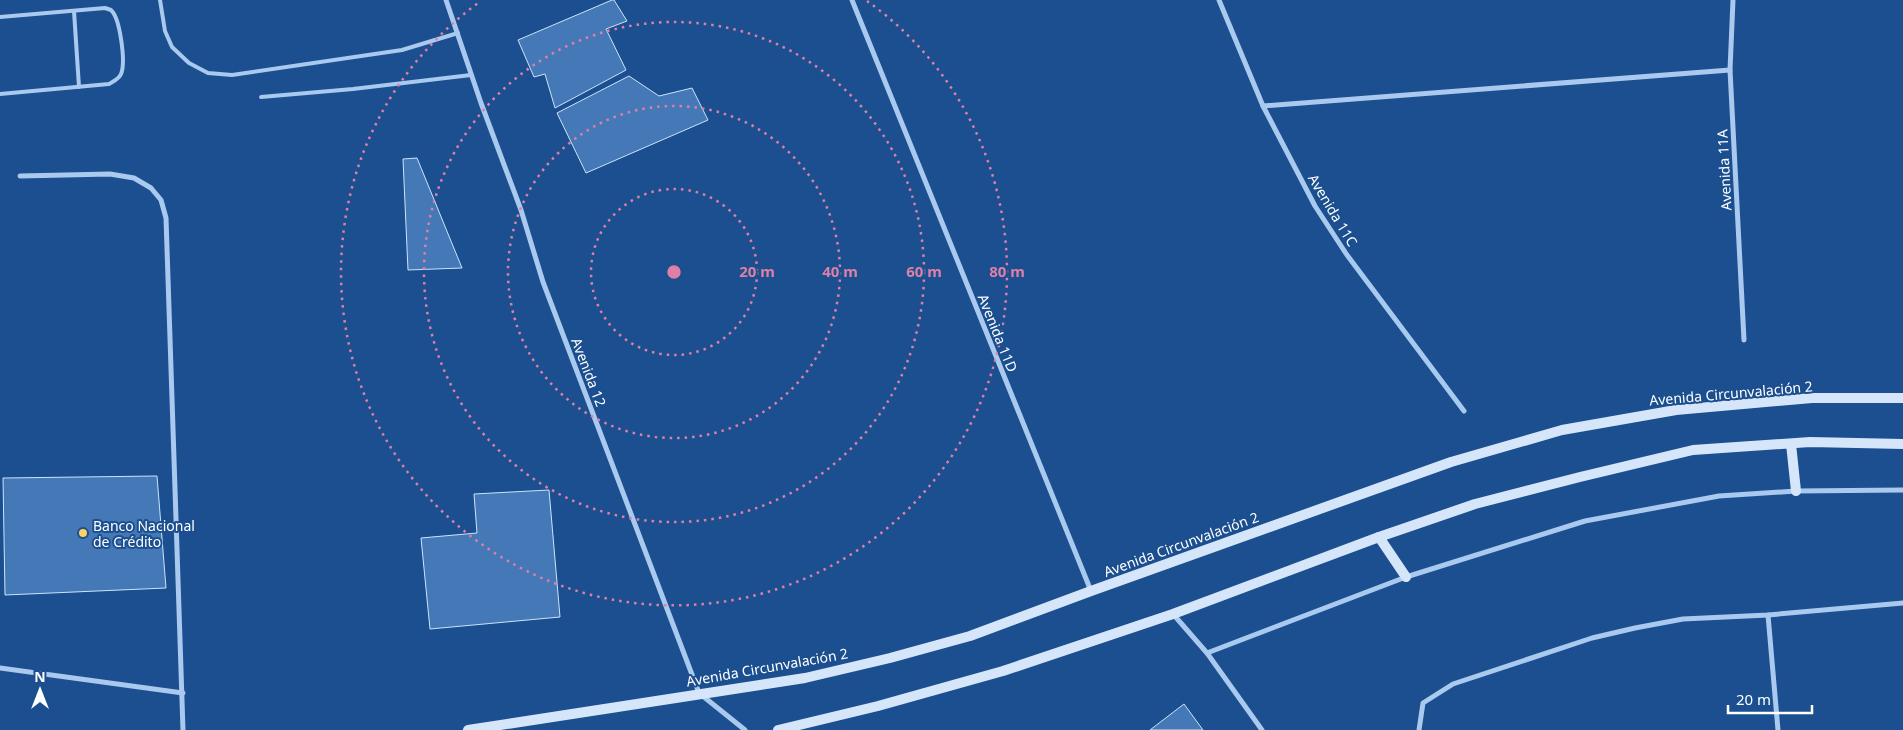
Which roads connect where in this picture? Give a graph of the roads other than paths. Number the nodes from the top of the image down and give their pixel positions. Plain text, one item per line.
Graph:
1 (160, 0) edge
2 (446, 0) edge
3 (852, 0) edge
4 (1219, 0) edge
5 (1733, 0) edge
6 (74, 11) junction
7 (0, 18) edge
8 (458, 33) junction
9 (1730, 70) junction
10 (471, 75) junction
11 (79, 87) junction
12 (0, 94) edge
13 (262, 97) dead end
14 (1263, 106) junction
15 (20, 176) dead end
16 (1744, 340) dead end
17 (1903, 398) edge
18 (1464, 411) dead end
19 (1791, 444) junction
20 (1903, 444) edge
21 (1903, 490) edge
22 (1796, 491) junction
23 (1379, 536) junction
24 (1406, 578) junction
25 (1091, 591) junction
26 (1903, 603) edge
27 (1173, 614) junction
28 (1768, 615) junction
29 (1207, 653) junction
30 (0, 668) edge
31 (183, 693) junction
32 (699, 693) junction
33 (183, 730) edge
34 (468, 730) edge
35 (745, 730) edge
36 (778, 730) edge
37 (1262, 730) edge
38 (1419, 730) edge
39 (1778, 730) edge

1 - 8 lane
2 - 8 street, Avenida 12
3 - 25 street, Avenida 11D
4 - 14 street, Avenida 11C
5 - 9 street, Avenida 11A
6 - 7 lane
6 - 11 lane
6 - 11 lane
8 - 10 street, Avenida 12
9 - 14 street
9 - 16 street, Avenida 11A
10 - 13 lane
10 - 32 street, Avenida 12
11 - 12 lane
14 - 18 street, Avenida 11C
15 - 31 street
17 - 25 main road, Avenida Circunvalación 2
19 - 20 main road
19 - 22 main road
19 - 23 main road
21 - 22 street
22 - 24 street
23 - 24 main road
23 - 27 main road
24 - 29 street
25 - 32 main road, Avenida Circunvalación 2
26 - 28 street
27 - 29 street
27 - 36 main road
28 - 38 street
28 - 39 street
29 - 37 street
30 - 31 street
31 - 33 street
32 - 34 main road, Avenida Circunvalación 2
32 - 35 street

